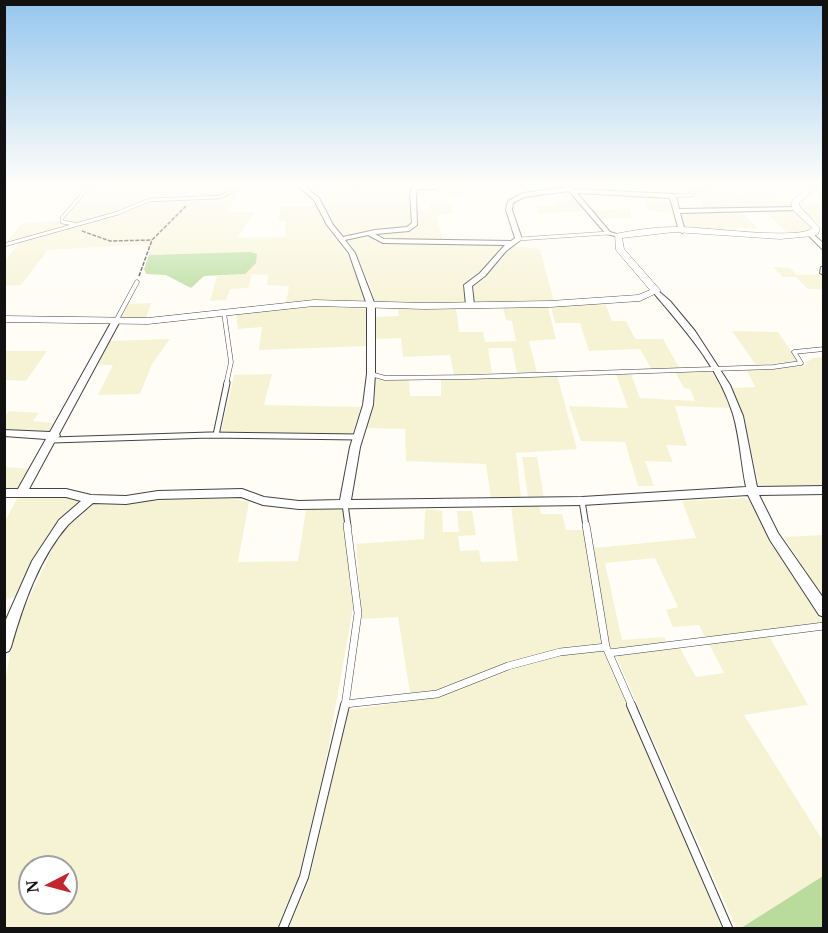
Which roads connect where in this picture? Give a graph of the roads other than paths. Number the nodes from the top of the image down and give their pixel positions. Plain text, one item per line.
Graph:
1 (69, 228) edge
2 (332, 228) edge
3 (411, 228) edge
4 (515, 228) edge
5 (607, 228) edge
6 (681, 228) edge
7 (816, 230) edge
8 (682, 231) junction
9 (370, 234) junction
10 (613, 234) junction
11 (342, 239) junction
12 (519, 239) junction
13 (511, 243) junction
14 (4, 245) edge
15 (824, 249) edge
16 (137, 282) road end
17 (656, 291) junction
18 (371, 305) junction
19 (470, 305) junction
20 (224, 313) junction
21 (4, 320) edge
22 (116, 321) junction
23 (824, 349) edge
24 (716, 370) junction
25 (371, 374) junction
26 (4, 433) edge
27 (216, 435) junction
28 (358, 437) junction
29 (54, 438) junction
30 (824, 490) edge
31 (22, 492) junction
32 (4, 493) edge
33 (753, 493) junction
34 (91, 499) junction
35 (582, 501) junction
36 (345, 504) junction
37 (824, 610) edge
38 (824, 626) edge
39 (4, 647) edge
40 (607, 650) junction
41 (345, 704) junction
42 (283, 928) edge
43 (728, 928) edge

1 - 14 lane
2 - 11 street
3 - 9 street
4 - 12 street
5 - 10 street
6 - 8 street
7 - 8 street
7 - 15 street
8 - 10 street
9 - 11 street
9 - 13 street
10 - 12 lane
10 - 17 street
11 - 18 street
12 - 13 street
13 - 19 street
16 - 22 lane
17 - 19 street
17 - 24 street
18 - 19 street
18 - 20 street
18 - 25 street
20 - 22 street
20 - 27 lane
21 - 22 street
22 - 29 street
23 - 24 lane
24 - 25 lane
24 - 33 street
25 - 28 street
26 - 29 street
27 - 28 lane
27 - 29 lane
28 - 36 street
29 - 31 street
30 - 33 street
31 - 32 street
31 - 34 street
33 - 35 street
33 - 37 street
34 - 36 street
34 - 39 street
35 - 36 street
35 - 40 lane
36 - 41 lane
38 - 40 lane
40 - 41 lane
40 - 43 lane
41 - 42 lane

